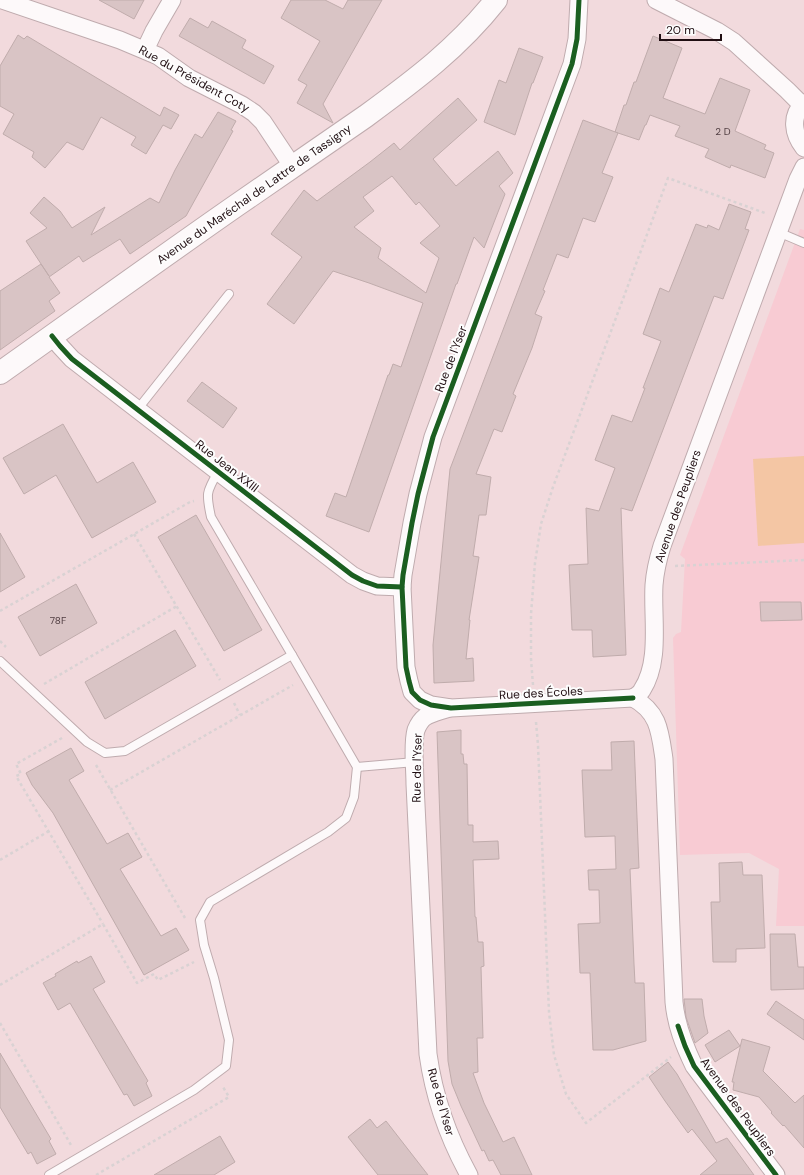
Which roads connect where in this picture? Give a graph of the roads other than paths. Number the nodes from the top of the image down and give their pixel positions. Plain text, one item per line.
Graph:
1 (2, 0) edge
2 (172, 0) edge
3 (496, 0) edge
4 (579, 0) edge
5 (656, 0) edge
6 (145, 50) junction
7 (803, 104) edge
8 (804, 148) edge
9 (293, 167) junction
10 (804, 167) edge
11 (780, 226) junction
12 (804, 243) edge
13 (228, 294) dead end
14 (52, 336) junction
15 (0, 373) edge
16 (137, 410) junction
17 (218, 472) junction
18 (402, 587) junction
19 (292, 655) junction
20 (0, 661) edge
21 (633, 698) junction
22 (451, 708) junction
23 (415, 762) junction
24 (357, 767) junction
25 (49, 1175) edge
26 (469, 1175) edge
27 (776, 1175) edge

1 - 6 street, Rue du Président Coty
2 - 6 street
3 - 9 main road, Avenue du Maréchal de Lattre de Tassigny
4 - 18 street, Rue de l'Yser
5 - 7 street
6 - 9 street, Rue du Président Coty
7 - 8 street
9 - 14 main road, Avenue du Maréchal de Lattre de Tassigny
10 - 11 street, Avenue des Peupliers
11 - 12 lane
11 - 21 street, Avenue des Peupliers
13 - 16 lane
14 - 15 main road, Avenue du Maréchal de Lattre de Tassigny
14 - 16 street, Rue Jean XXIII
16 - 17 street, Rue Jean XXIII
17 - 18 street, Rue Jean XXIII
17 - 19 lane
18 - 22 street, Rue de l'Yser
19 - 20 lane
19 - 24 lane
21 - 22 street, Rue des Écoles
21 - 27 street, Avenue des Peupliers
22 - 23 street, Rue de l'Yser
23 - 24 lane
23 - 26 street, Rue de l'Yser
24 - 25 lane

